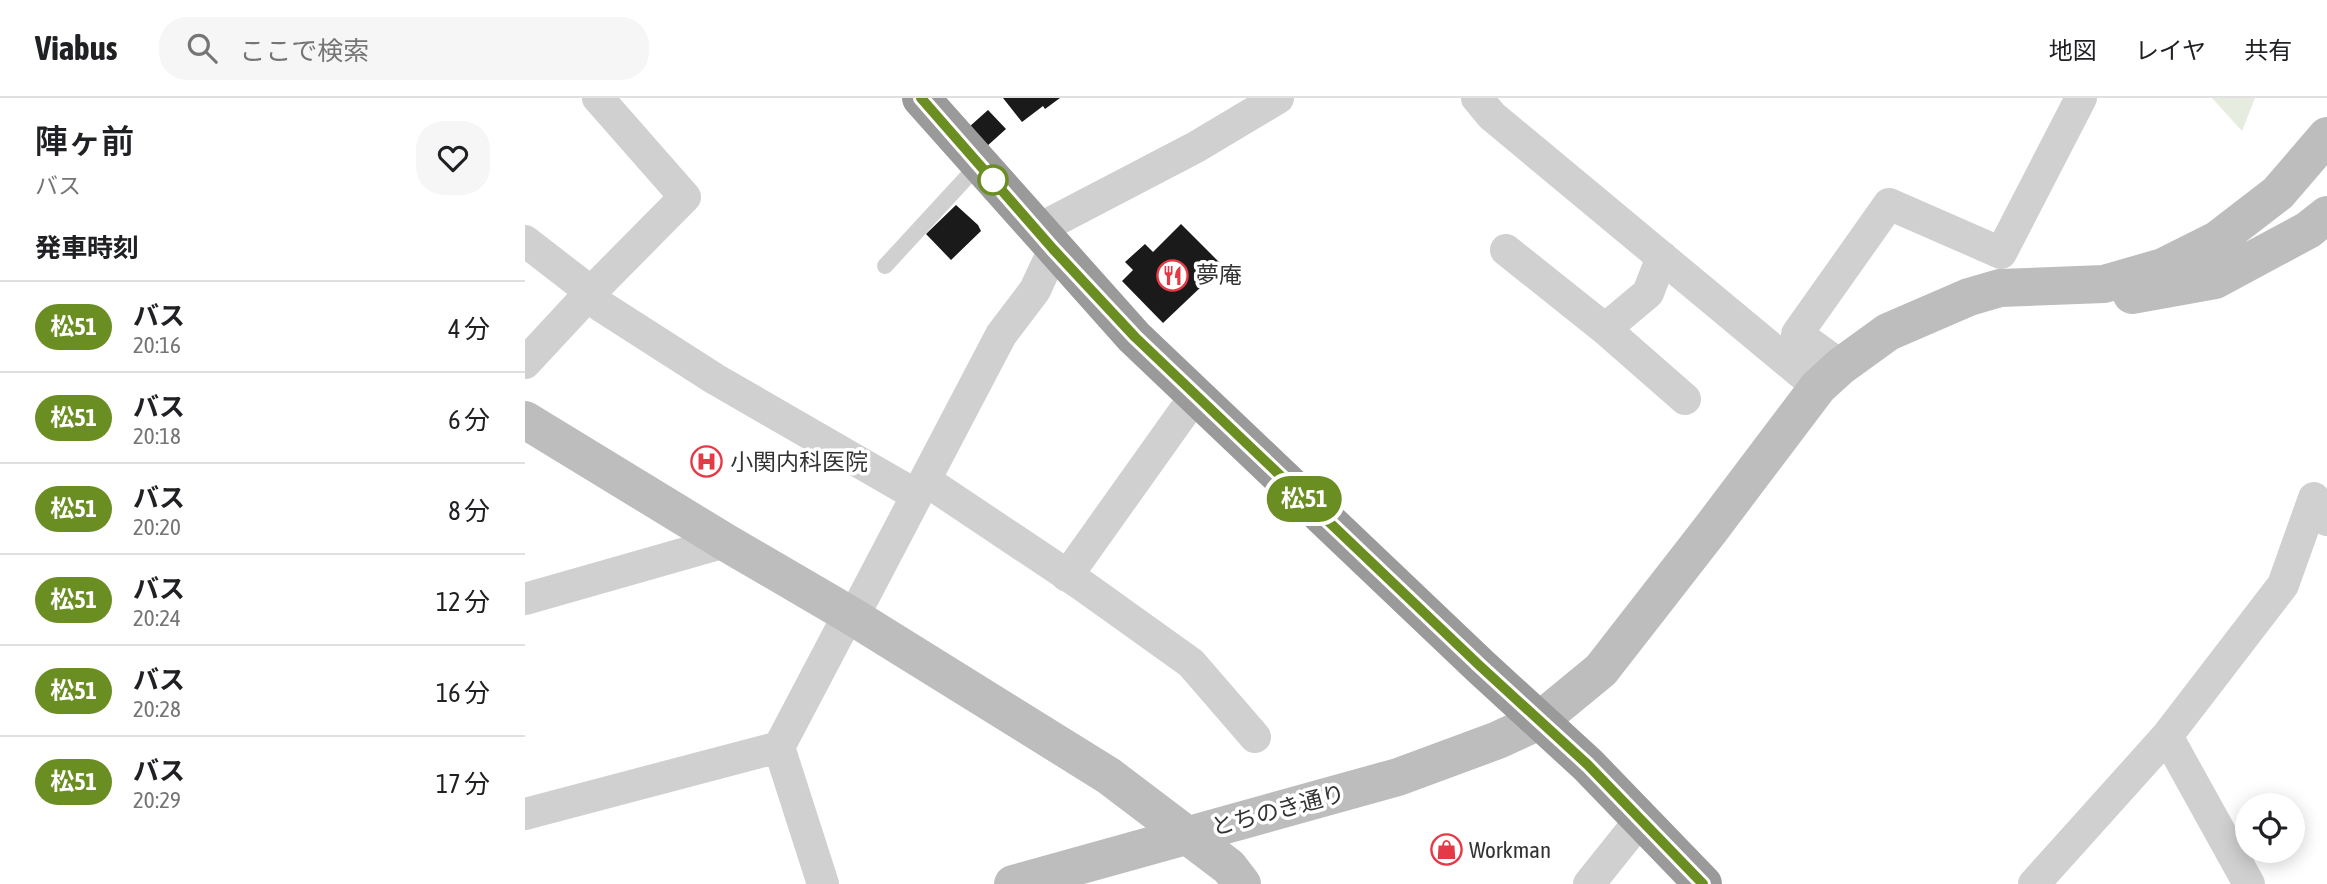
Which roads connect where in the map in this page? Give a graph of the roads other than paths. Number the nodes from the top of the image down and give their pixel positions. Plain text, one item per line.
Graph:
1 (598, 98) edge
2 (921, 98) edge
3 (1278, 98) edge
4 (1477, 98) edge
5 (2081, 98) edge
6 (2327, 136) edge
7 (967, 177) dead end
8 (2327, 215) edge
9 (1045, 240) junction
10 (525, 241) edge
11 (1506, 250) dead end
12 (1662, 257) junction
13 (885, 266) dead end
14 (591, 292) junction
15 (1935, 311) junction
16 (1605, 330) junction
17 (525, 363) edge
18 (1829, 376) junction
19 (1197, 397) junction
20 (1685, 399) dead end
21 (525, 419) edge
22 (921, 488) junction
23 (2327, 520) edge
24 (725, 542) junction
25 (1067, 576) junction
26 (525, 599) edge
27 (849, 615) junction
28 (1539, 721) junction
29 (2167, 736) junction
30 (1255, 737) dead end
31 (779, 747) junction
32 (525, 814) edge
33 (1641, 818) junction
34 (1188, 835) junction
35 (823, 884) edge
36 (1013, 884) edge
37 (1242, 884) edge
38 (1589, 884) edge
39 (1703, 884) edge
40 (2034, 884) edge
41 (2249, 884) edge

1 - 14 street
2 - 9 highway
3 - 9 street
4 - 12 street
5 - 18 street
6 - 15 street, とちのき通り
7 - 13 lane
8 - 15 street
9 - 19 highway
9 - 22 street
10 - 14 street
11 - 16 street
12 - 16 street
12 - 18 street
14 - 17 street
14 - 22 street
15 - 18 street, とちのき通り
16 - 20 street
18 - 28 street, とちのき通り
19 - 25 street
19 - 28 highway
21 - 24 street
22 - 25 street
22 - 27 street
23 - 29 street
24 - 26 street
24 - 27 street
25 - 30 street
27 - 31 street
27 - 34 street
28 - 33 highway
28 - 34 street, とちのき通り
29 - 40 street
29 - 41 street
31 - 32 street
31 - 35 street
33 - 38 street
33 - 39 highway
34 - 36 street, とちのき通り
34 - 37 street

